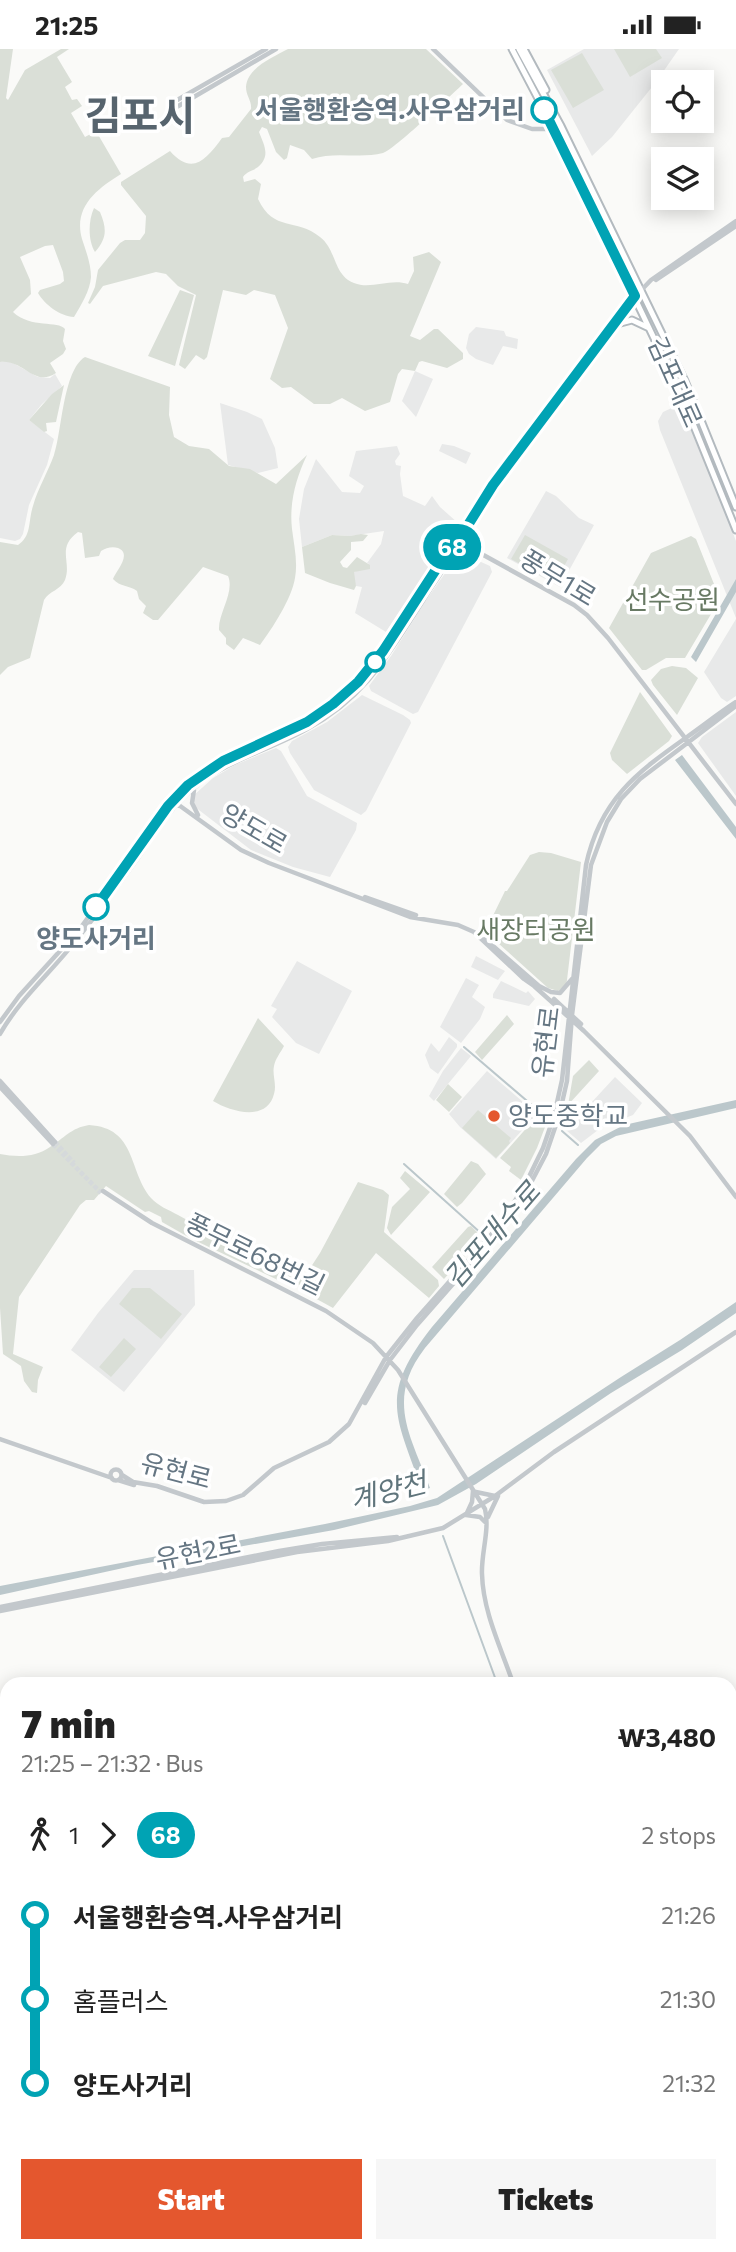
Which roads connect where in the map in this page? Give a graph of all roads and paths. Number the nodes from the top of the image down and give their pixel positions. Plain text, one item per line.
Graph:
1 (266, 49) edge
2 (276, 49) edge
3 (433, 49) edge
4 (510, 49) edge
5 (522, 49) edge
6 (554, 129) junction
7 (736, 223) edge
8 (641, 290) junction
9 (635, 296) junction
10 (613, 325) junction
11 (651, 330) junction
12 (736, 507) edge
13 (736, 530) edge
14 (458, 541) junction
15 (736, 704) edge
16 (687, 740) junction
17 (194, 787) junction
18 (176, 802) junction
19 (736, 803) edge
20 (198, 815) junction
21 (573, 979) junction
22 (539, 986) junction
23 (570, 1016) junction
24 (0, 1023) edge
25 (0, 1034) edge
26 (0, 1084) edge
27 (54, 1143) tunnel mouth
28 (102, 1191) tunnel mouth
29 (736, 1195) edge
30 (736, 1332) edge
31 (388, 1358) junction
32 (0, 1439) edge
33 (112, 1471) junction
34 (102, 1473) junction
35 (112, 1478) junction
36 (120, 1478) junction
37 (475, 1494) junction
38 (497, 1495) junction
39 (482, 1505) junction
40 (466, 1515) junction
41 (486, 1522) junction
42 (0, 1609) edge
43 (511, 1677) edge

1 - 2 street
3 - 6 street
4 - 6 main road, 김포대로
5 - 8 main road, 김포대로
6 - 9 main road, 김포대로
7 - 8 street
8 - 9 street
8 - 12 main road, 김포대로
9 - 10 street
9 - 11 main road, 김포대로
10 - 11 main road
10 - 14 street
11 - 13 main road, 김포대로
14 - 16 street, 풍무1로
14 - 17 street
14 - 18 street
15 - 16 street, 유현로
16 - 19 street, 풍무1로
16 - 21 street, 유현로
16 - 23 street, 유현로
17 - 18 street
17 - 20 street
18 - 20 street, 양도로
18 - 23 street, 양도로
18 - 24 street
18 - 25 street
20 - 22 street, 양도로
21 - 22 street
21 - 23 street, 유현로
22 - 23 street, 양도로
23 - 29 street, 양도로
23 - 31 street, 유현로
26 - 27 street
28 - 31 street, 풍무로68번길
30 - 38 street, 유현2로
31 - 36 street, 유현로
31 - 37 street, 풍무로68번길
32 - 34 street, 유현로
33 - 34 street
33 - 35 street
33 - 36 street
34 - 35 street, 유현로
35 - 36 street, 유현로
37 - 38 street
37 - 39 street, 풍무로68번길
37 - 40 street
38 - 39 street, 유현2로
38 - 41 street
39 - 40 street, 유현2로
39 - 41 street, 풍무로68번길
40 - 41 street
40 - 42 street, 유현2로
41 - 43 street

